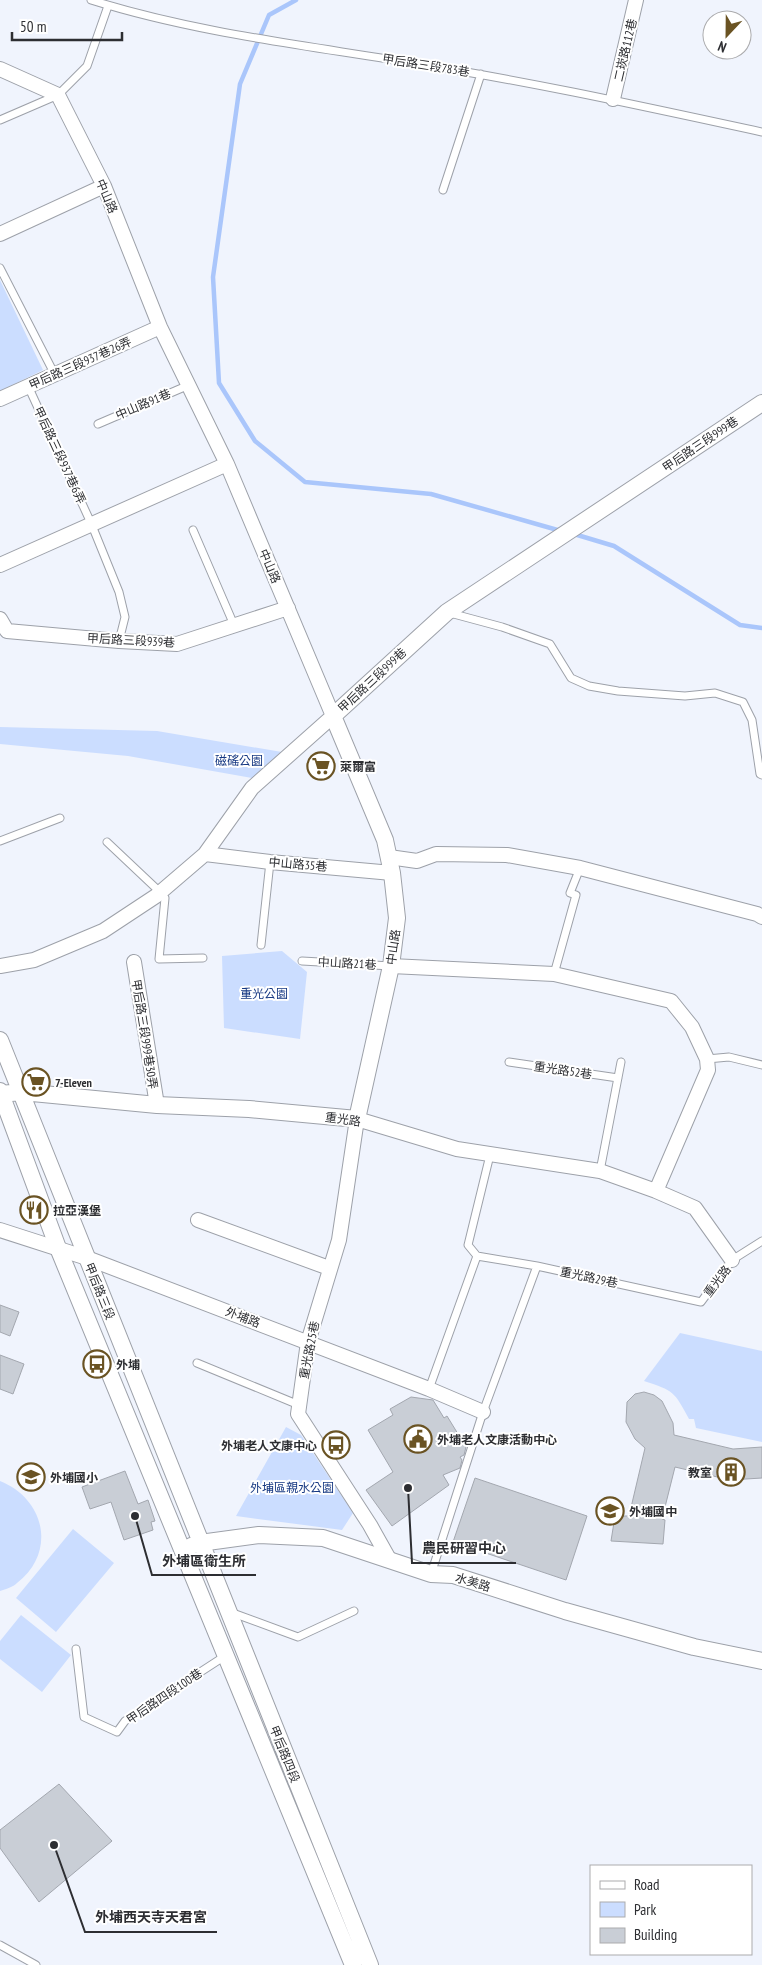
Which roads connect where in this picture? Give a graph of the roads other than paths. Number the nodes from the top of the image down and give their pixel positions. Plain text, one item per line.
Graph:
1 (90, 0) edge
2 (636, 0) edge
3 (108, 6) junction
4 (0, 69) edge
5 (481, 74) junction
6 (58, 96) junction
7 (613, 100) junction
8 (0, 120) edge
9 (762, 132) edge
10 (104, 186) junction
11 (443, 190) dead end
12 (0, 234) edge
13 (0, 268) edge
14 (160, 327) junction
15 (55, 375) junction
16 (189, 385) junction
17 (28, 386) junction
18 (0, 399) edge
19 (762, 403) edge
20 (98, 424) dead end
21 (228, 464) junction
22 (91, 523) junction
23 (193, 530) dead end
24 (0, 565) edge
25 (288, 608) junction
26 (447, 612) junction
27 (234, 625) junction
28 (2, 628) edge
29 (119, 641) junction
30 (333, 716) junction
31 (762, 775) edge
32 (60, 818) dead end
33 (0, 841) edge
34 (106, 842) dead end
35 (205, 854) junction
36 (270, 862) junction
37 (390, 865) junction
38 (580, 868) junction
39 (160, 892) junction
40 (762, 918) edge
41 (260, 944) dead end
42 (203, 958) dead end
43 (302, 961) dead end
44 (134, 962) dead end
45 (0, 966) edge
46 (391, 966) junction
47 (554, 974) junction
48 (0, 1040) edge
49 (707, 1059) junction
50 (509, 1062) dead end
51 (621, 1062) dead end
52 (762, 1065) edge
53 (618, 1078) junction
54 (22, 1092) junction
55 (0, 1093) edge
56 (157, 1105) junction
57 (357, 1119) junction
58 (490, 1155) junction
59 (600, 1172) junction
60 (656, 1191) junction
61 (198, 1220) dead end
62 (0, 1230) edge
63 (762, 1241) edge
64 (58, 1248) junction
65 (477, 1256) junction
66 (87, 1258) junction
67 (732, 1260) junction
68 (536, 1266) junction
69 (329, 1268) junction
70 (701, 1302) joint
71 (308, 1342) junction
72 (197, 1362) dead end
73 (429, 1389) junction
74 (299, 1405) junction
75 (483, 1412) junction
76 (200, 1542) junction
77 (183, 1549) junction
78 (389, 1559) junction
79 (431, 1574) junction
80 (228, 1611) junction
81 (354, 1611) dead end
82 (76, 1650) dead end
83 (226, 1655) junction
84 (762, 1661) edge
85 (0, 1945) edge
86 (36, 1965) edge
87 (353, 1965) edge
88 (370, 1965) edge

1 - 3 lane, 甲后路三段783巷
2 - 7 street, 二崁路112巷
3 - 5 lane, 甲后路三段783巷
3 - 6 lane
4 - 6 street
5 - 7 lane, 甲后路三段783巷
5 - 11 lane
6 - 8 lane
6 - 10 street, 中山路
7 - 9 lane, 甲后路三段783巷
10 - 12 street
10 - 14 street, 中山路
13 - 15 lane
14 - 15 street, 甲后路三段937巷26弄
14 - 16 street, 中山路
15 - 17 street, 甲后路三段937巷26弄
16 - 20 lane, 中山路91巷
16 - 21 street, 中山路
17 - 18 street, 甲后路三段937巷26弄
17 - 22 lane, 甲后路三段937巷6弄
19 - 26 street, 甲后路三段999巷
21 - 22 street
21 - 25 street, 中山路
22 - 24 street
22 - 29 lane, 甲后路三段937巷6弄
23 - 27 lane
25 - 27 street, 甲后路三段939巷
25 - 30 street, 中山路
26 - 30 street, 甲后路三段999巷
26 - 31 lane
27 - 29 street, 甲后路三段939巷
28 - 29 street, 甲后路三段939巷
30 - 35 street, 甲后路三段999巷
30 - 37 street, 中山路
32 - 33 lane
34 - 39 lane
35 - 36 street, 中山路35巷
35 - 39 street, 甲后路三段999巷
36 - 37 street, 中山路35巷
36 - 41 lane
37 - 38 street, 中山路35巷
37 - 46 street, 中山路
38 - 40 street, 中山路35巷
38 - 47 lane
39 - 42 lane
39 - 45 street, 甲后路三段999巷
43 - 46 lane, 中山路21巷
44 - 56 street, 甲后路三段999巷30弄
46 - 47 street
46 - 57 street, 中山路
47 - 49 street
48 - 54 street, 甲后路三段
49 - 52 lane
49 - 60 street
50 - 53 lane, 重光路52巷
51 - 53 lane
53 - 59 lane
54 - 55 street, 重光路
54 - 56 street, 重光路
54 - 66 street, 甲后路三段
55 - 64 street, 甲后路三段
56 - 57 street, 重光路
57 - 58 street, 重光路
57 - 69 street, 重光路25巷
58 - 59 street, 重光路
58 - 65 lane
59 - 60 street, 重光路
60 - 67 street, 重光路
61 - 69 street
62 - 64 street, 外埔路
63 - 67 lane, 重光路
64 - 66 street, 外埔路
64 - 77 street, 甲后路三段
65 - 68 lane, 重光路29巷
65 - 73 lane
66 - 71 street, 外埔路
66 - 76 street, 甲后路三段
67 - 70 lane, 重光路
68 - 70 lane, 重光路29巷
68 - 75 lane
69 - 71 street, 重光路25巷
71 - 73 street, 外埔路
71 - 74 street, 重光路25巷
72 - 74 lane
73 - 75 street, 外埔路
74 - 78 street, 重光路25巷
75 - 79 lane
76 - 77 street, 水美路
76 - 78 street, 水美路
76 - 80 street, 甲后路四段
77 - 83 street, 甲后路四段
78 - 79 street, 水美路
79 - 84 street, 水美路
80 - 81 lane
80 - 88 street, 甲后路四段
82 - 83 lane, 甲后路四段100巷
83 - 87 street, 甲后路四段
85 - 86 lane

